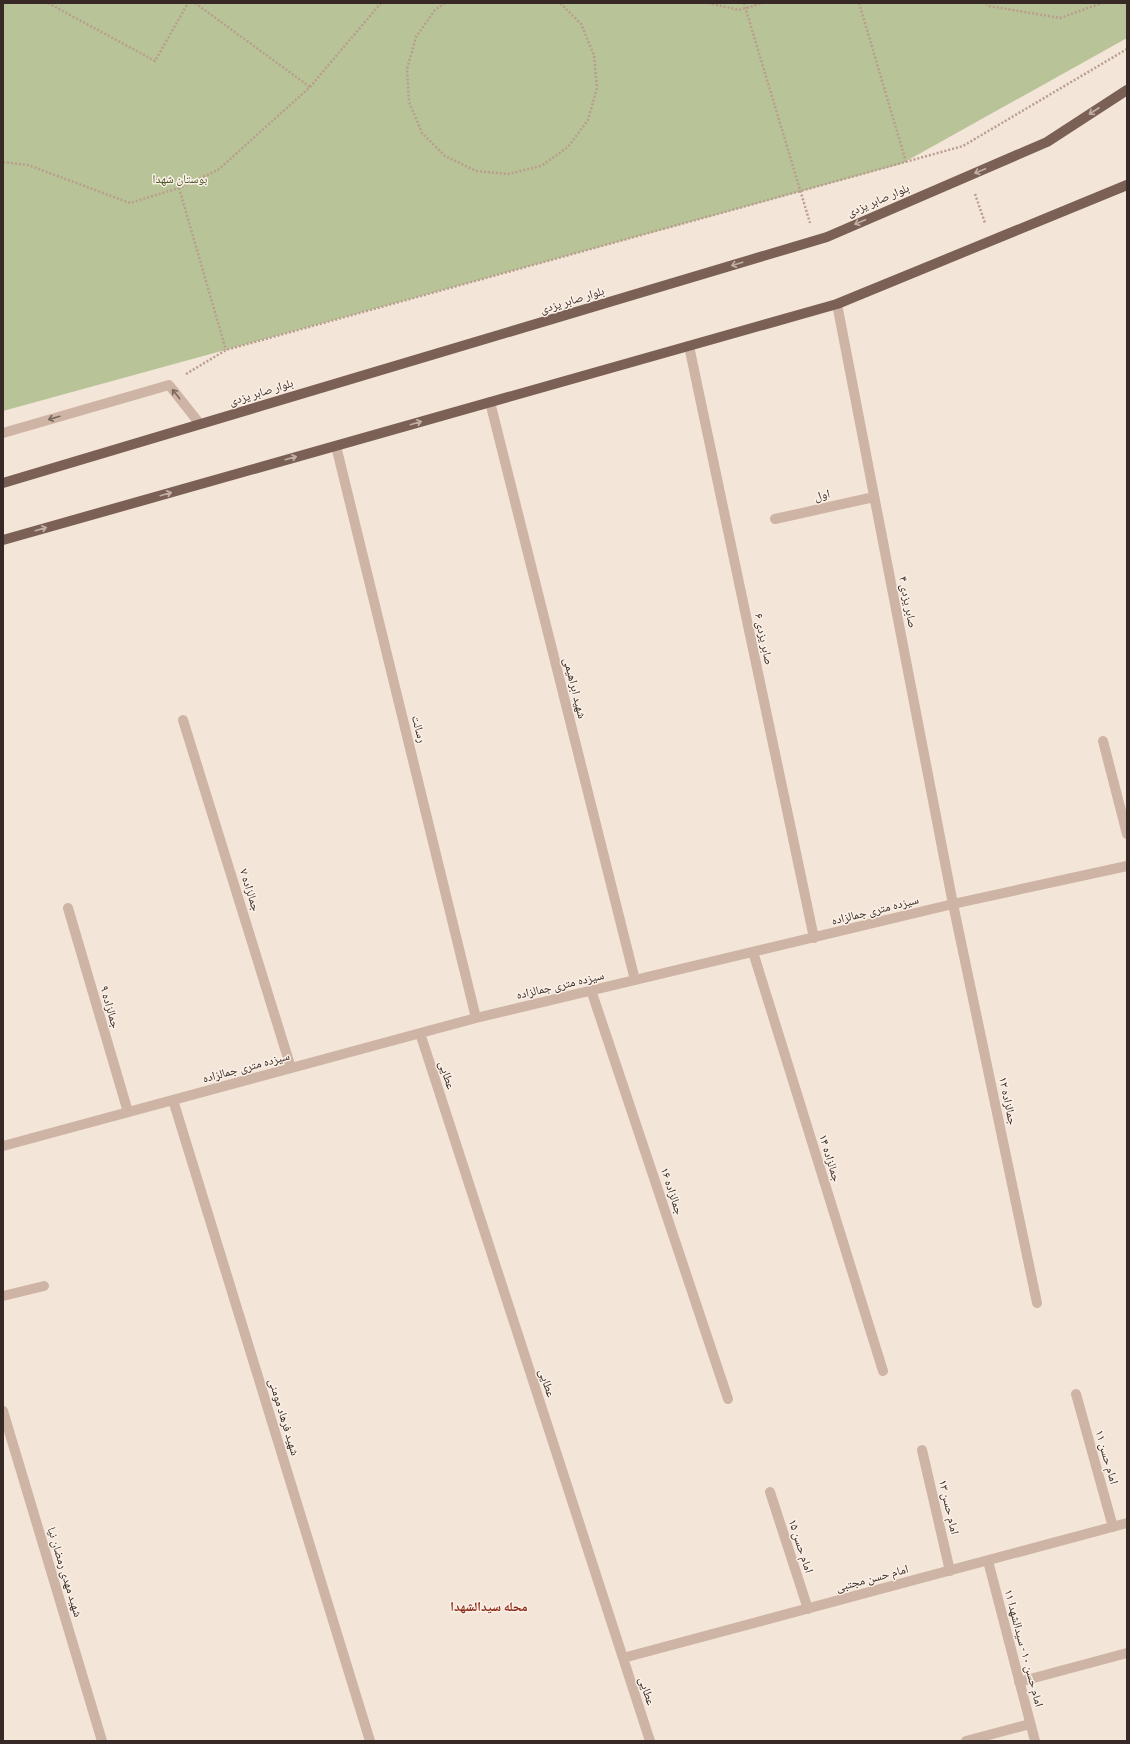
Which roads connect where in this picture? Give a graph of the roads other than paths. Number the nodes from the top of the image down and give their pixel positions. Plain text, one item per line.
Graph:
1 (1127, 90) edge
2 (1127, 185) edge
3 (837, 304) junction
4 (689, 346) junction
5 (490, 402) junction
6 (200, 424) junction
7 (3, 433) edge
8 (336, 446) junction
9 (3, 483) edge
10 (874, 497) junction
11 (775, 519) dead end
12 (3, 540) edge
13 (184, 720) dead end
14 (1103, 741) dead end
15 (1127, 834) edge
16 (1127, 866) edge
17 (953, 904) junction
18 (68, 908) dead end
19 (814, 938) junction
20 (753, 952) junction
21 (635, 980) junction
22 (592, 990) junction
23 (476, 1018) junction
24 (420, 1033) junction
25 (292, 1068) junction
26 (173, 1100) junction
27 (128, 1112) junction
28 (3, 1146) edge
29 (44, 1286) dead end
30 (3, 1296) edge
31 (1037, 1303) dead end
32 (883, 1371) dead end
33 (1076, 1394) dead end
34 (728, 1399) dead end
35 (3, 1411) edge
36 (922, 1450) dead end
37 (770, 1492) dead end
38 (1127, 1524) edge
39 (1113, 1527) junction
40 (988, 1561) junction
41 (950, 1571) junction
42 (808, 1609) junction
43 (1127, 1653) edge
44 (623, 1658) junction
45 (1019, 1682) junction
46 (1030, 1724) junction
47 (102, 1741) edge
48 (370, 1741) edge
49 (650, 1741) edge
50 (966, 1741) edge
51 (1035, 1741) edge

1 -> 6 main road, بلوار صابر یزدی
2 - 3 main road
3 - 4 main road
3 - 10 street, صابر یزدی ۴
4 - 5 main road
4 - 19 street, صابر یزدی ۶
8 -> 5 main road
5 - 21 street, شهید ابراهیمی
6 -> 7 street
6 - 9 main road, بلوار صابر یزدی
12 -> 8 main road
8 - 23 street, رسالت
10 - 11 street, اول
10 - 17 street, صابر یزدی ۴
13 - 25 street, جمالزاده ۷
14 - 15 street
16 - 17 street, سیزده متری جمالزاده
17 - 19 street, سیزده متری جمالزاده
17 - 31 street, جمالزاده ۱۲
18 - 27 street, جمالزاده ۹
19 - 20 street, سیزده متری جمالزاده
20 - 21 street, سیزده متری جمالزاده
20 - 32 street, جمالزاده ۱۴
21 - 22 street, سیزده متری جمالزاده
22 - 23 street, سیزده متری جمالزاده
22 - 34 street, جمالزاده ۱۶
23 - 24 street, سیزده متری جمالزاده
24 - 25 street, سیزده متری جمالزاده
24 - 44 street, عطایی
25 - 26 street, سیزده متری جمالزاده
26 - 27 street, سیزده متری جمالزاده
26 - 48 street, شهید فرهاد مومنی
27 - 28 street, سیزده متری جمالزاده
29 - 30 street
33 - 39 street, امام حسن ۱۱
35 - 47 street, شهید مهدی رمضان نیا
36 - 41 street, امام حسن ۱۳
37 - 42 street, امام حسن ۱۵
38 - 39 street, امام حسن مجتبی
39 - 40 street, امام حسن مجتبی
40 - 41 street, امام حسن مجتبی
40 - 45 street, امام حسن ۱۰ - سیدالشهدا ۱۱
41 - 42 street, امام حسن مجتبی
42 - 44 street, امام حسن مجتبی
43 - 45 street
44 - 49 street, عطایی
45 - 46 street, امام حسن ۱۰ - سیدالشهدا ۱۱
46 - 50 street
46 - 51 street, امام حسن ۱۰ - سیدالشهدا ۱۱

